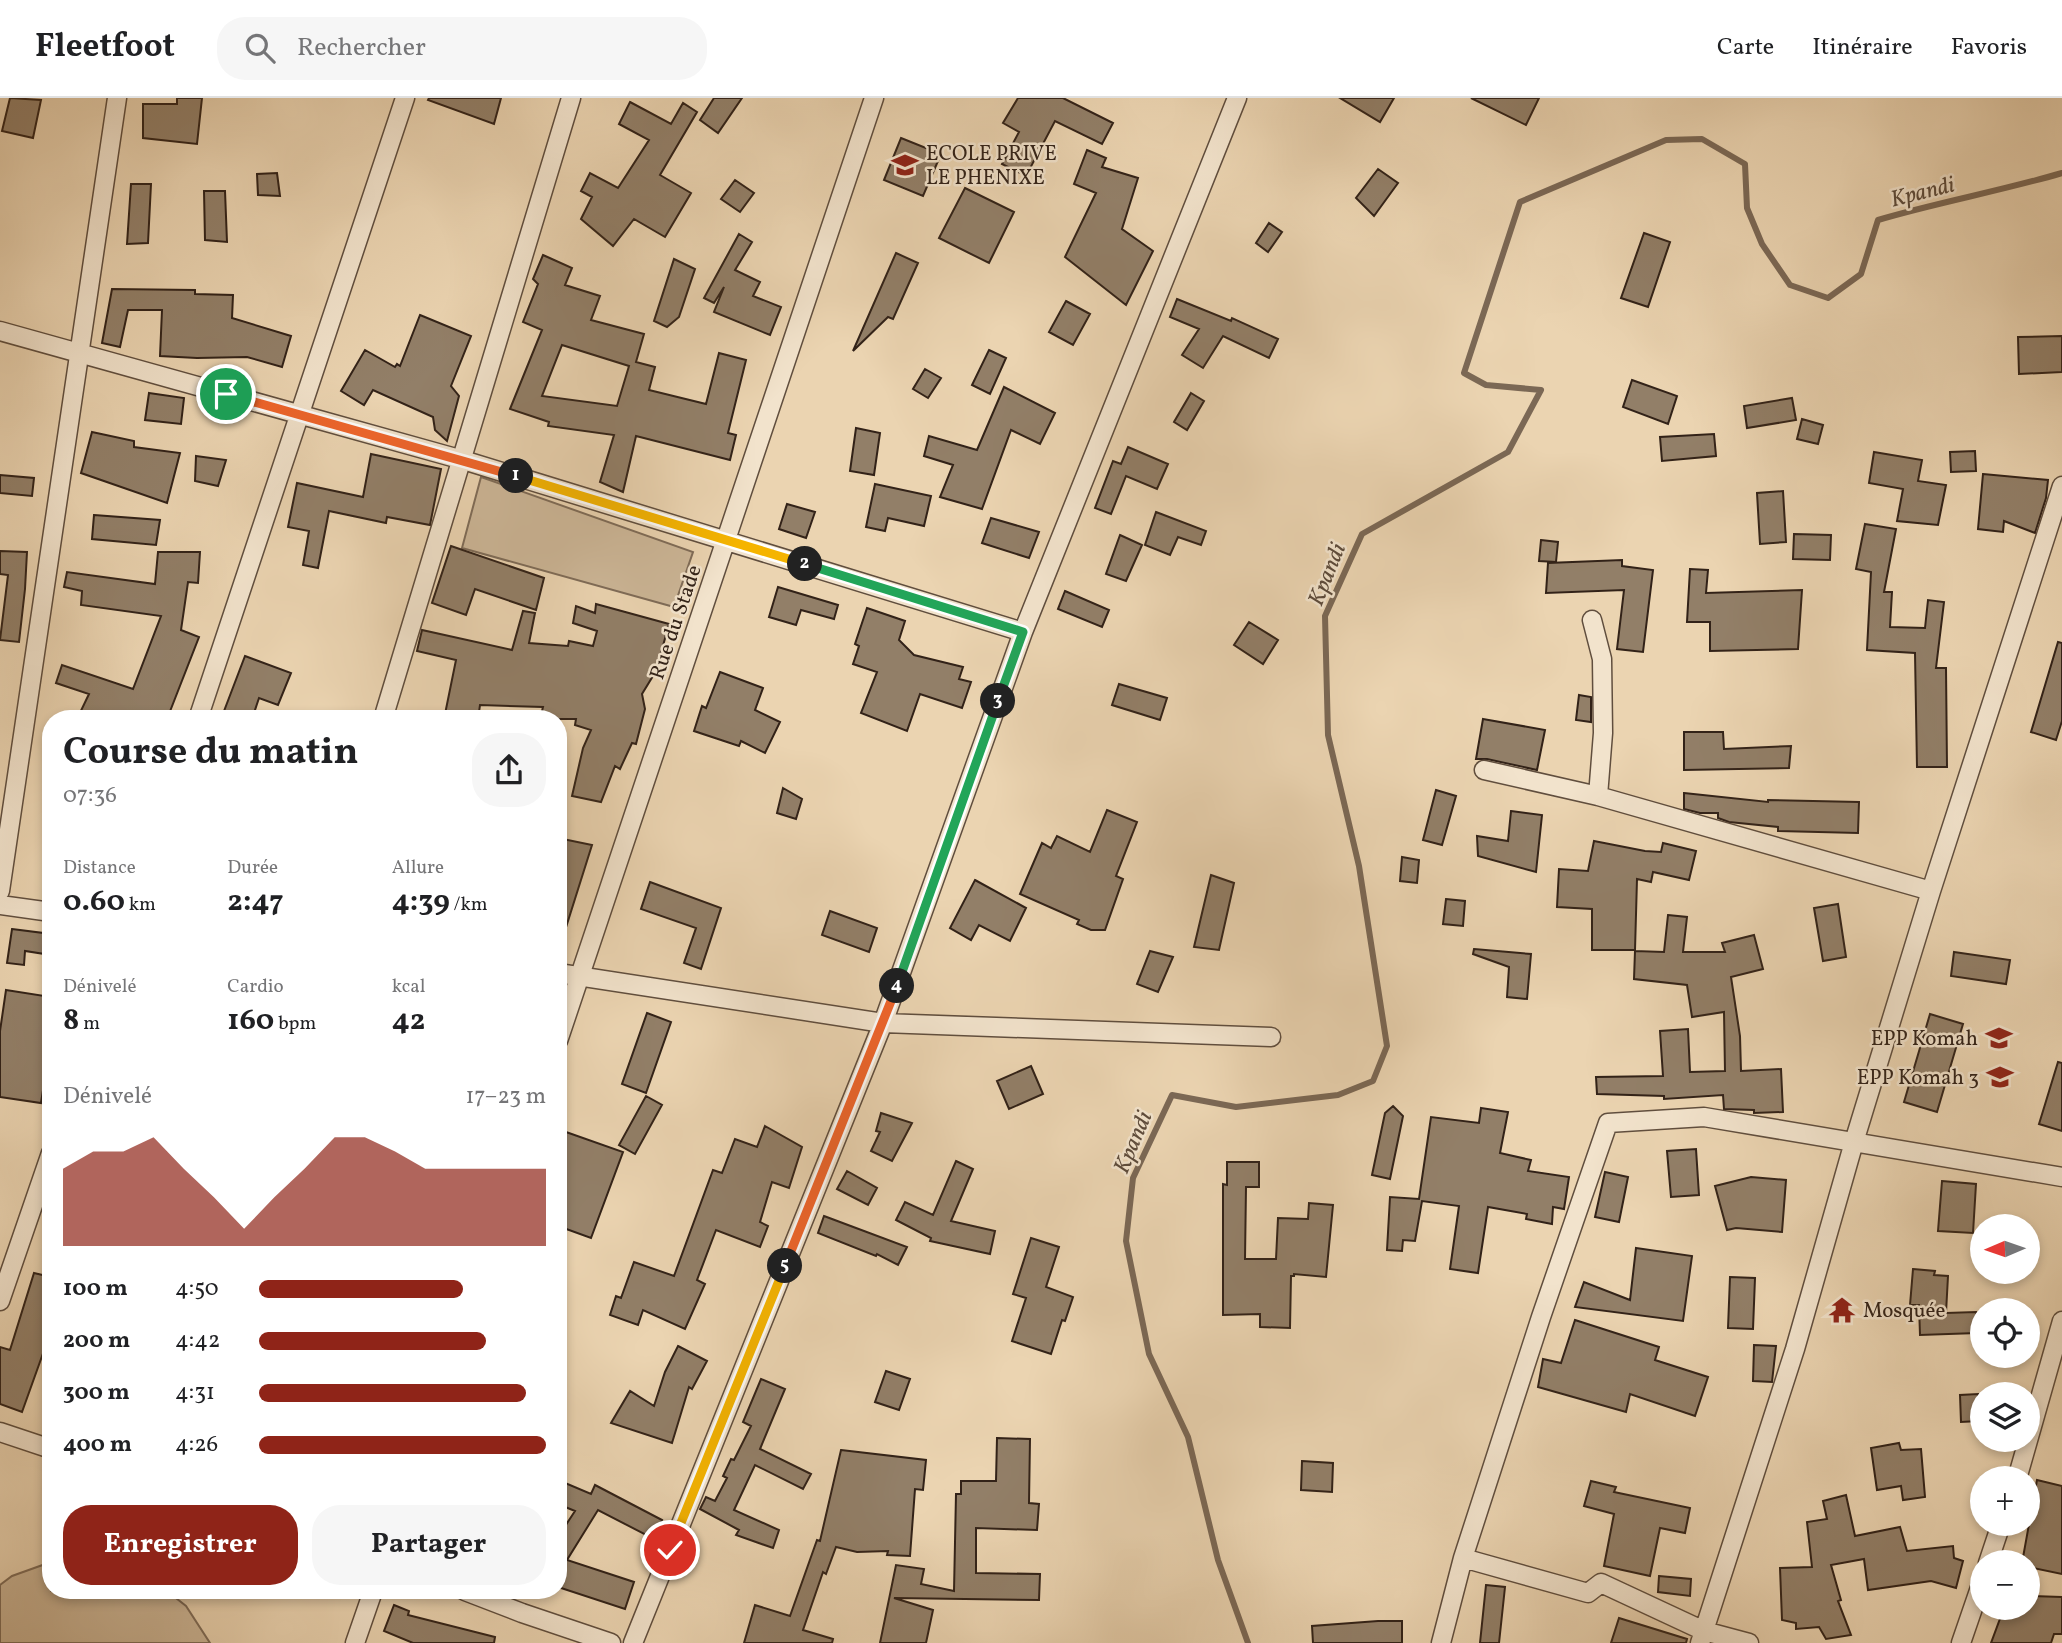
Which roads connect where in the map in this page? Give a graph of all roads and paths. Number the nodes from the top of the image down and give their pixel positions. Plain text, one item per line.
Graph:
1 (117, 98) edge
2 (405, 98) edge
3 (571, 98) edge
4 (874, 98) edge
5 (1237, 98) edge
6 (0, 331) edge
7 (78, 354) junction
8 (300, 414) junction
9 (463, 460) junction
10 (2062, 486) edge
11 (726, 540) junction
12 (1592, 620) dead end
13 (1023, 632) junction
14 (201, 710) edge
15 (386, 710) edge
16 (1484, 770) dead end
17 (1598, 796) junction
18 (0, 891) edge
19 (1931, 891) junction
20 (0, 905) edge
21 (42, 911) edge
22 (567, 974) edge
23 (580, 975) junction
24 (567, 1014) edge
25 (883, 1023) junction
26 (1271, 1037) dead end
27 (1854, 1142) junction
28 (2062, 1177) edge
29 (42, 1179) edge
30 (0, 1301) edge
31 (2062, 1321) edge
32 (0, 1432) edge
33 (42, 1445) edge
34 (2021, 1466) edge
35 (1463, 1558) junction
36 (370, 1599) edge
37 (486, 1599) edge
38 (1970, 1617) edge
39 (1702, 1637) edge
40 (355, 1643) edge
41 (611, 1643) edge
42 (632, 1643) edge
43 (1441, 1643) edge
44 (1749, 1643) edge
45 (1961, 1643) edge

1 - 7 street
2 - 8 street
3 - 9 street
4 - 11 street, Rue du Stade
5 - 13 street
6 - 7 street
7 - 8 street
7 - 18 street
8 - 9 street
8 - 14 street
9 - 11 street
9 - 15 street
10 - 19 street
11 - 13 street
11 - 23 street, Rue du Stade
12 - 17 street
13 - 25 street
16 - 17 street
17 - 19 street
19 - 27 street
20 - 21 street
22 - 23 street
23 - 24 street, Rue du Stade
23 - 25 street
25 - 26 street
25 - 42 street
27 - 28 street
27 - 35 street
27 - 39 street
29 - 30 street
31 - 34 street
32 - 33 street
35 - 39 street
35 - 43 street
36 - 40 street
37 - 41 street
38 - 45 street
39 - 44 street

